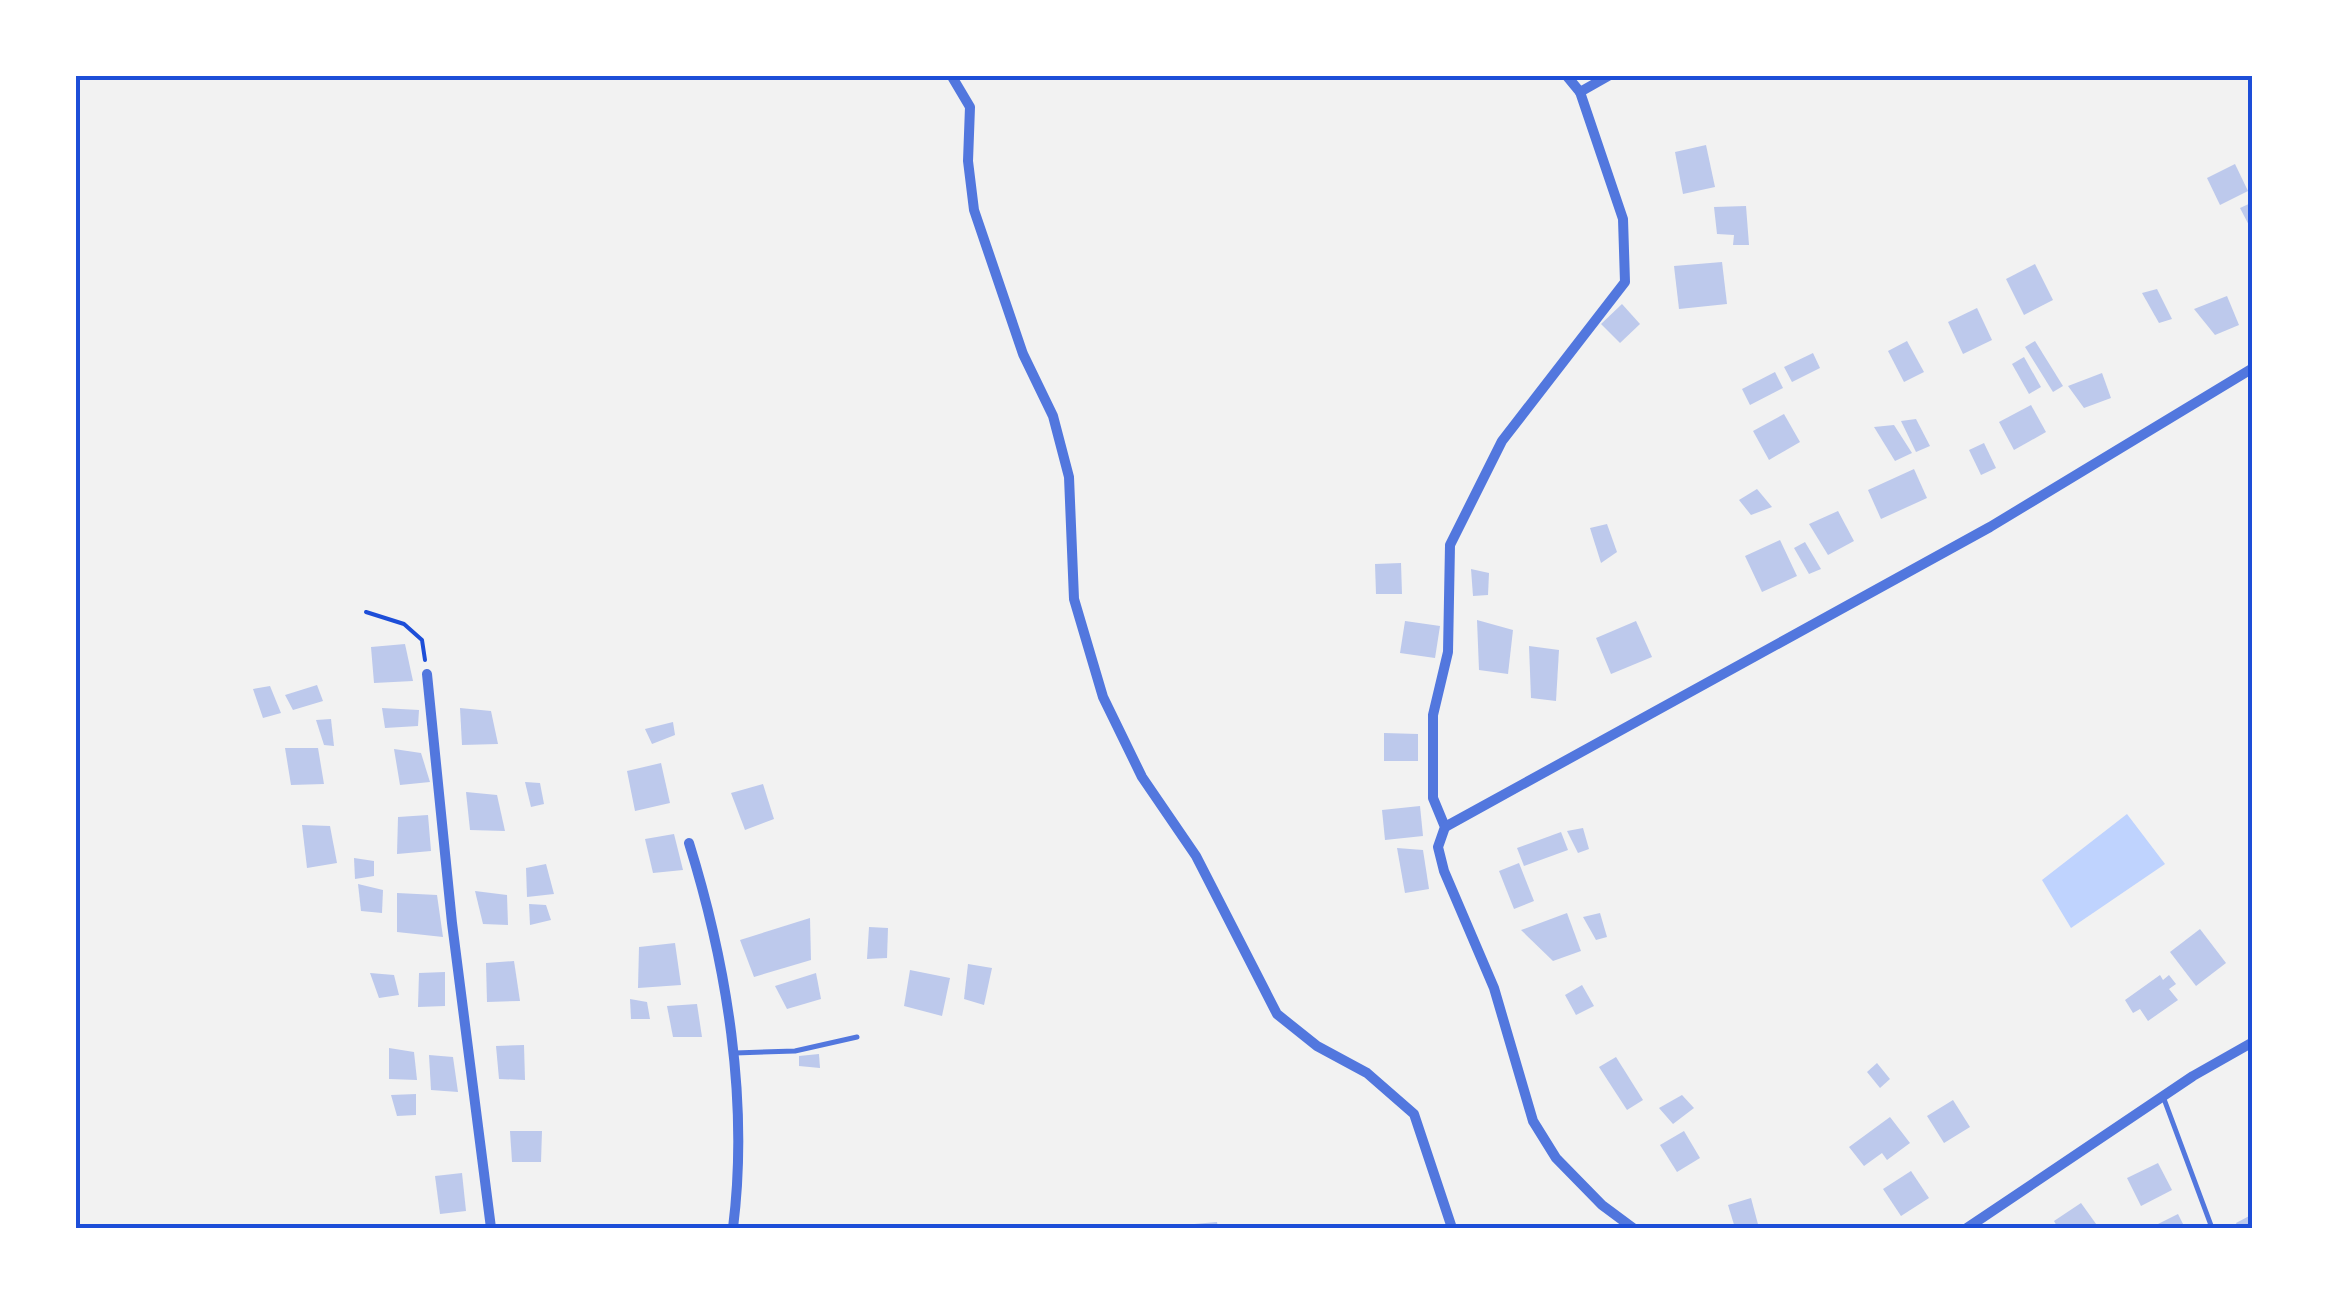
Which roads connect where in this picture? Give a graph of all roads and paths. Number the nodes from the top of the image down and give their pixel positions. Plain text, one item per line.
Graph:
1 (951, 75) edge
2 (1566, 75) edge
3 (1610, 75) edge
4 (1580, 92) junction
5 (2253, 368) edge
6 (366, 612) dead end
7 (427, 674) joint
8 (1444, 827) junction
9 (689, 843) dead end
10 (857, 1037) dead end
11 (2253, 1042) edge
12 (732, 1053) junction
13 (2163, 1096) junction
14 (491, 1228) edge
15 (733, 1228) edge
16 (1452, 1228) edge
17 (1633, 1228) edge
18 (1967, 1228) edge
19 (2212, 1228) edge

1 - 16 street
2 - 4 street
3 - 4 street
4 - 8 street
5 - 8 street
6 - 7 path
7 - 14 street
8 - 17 street
9 - 12 street
10 - 12 lane
11 - 13 street
12 - 15 street
13 - 18 street
13 - 19 lane

